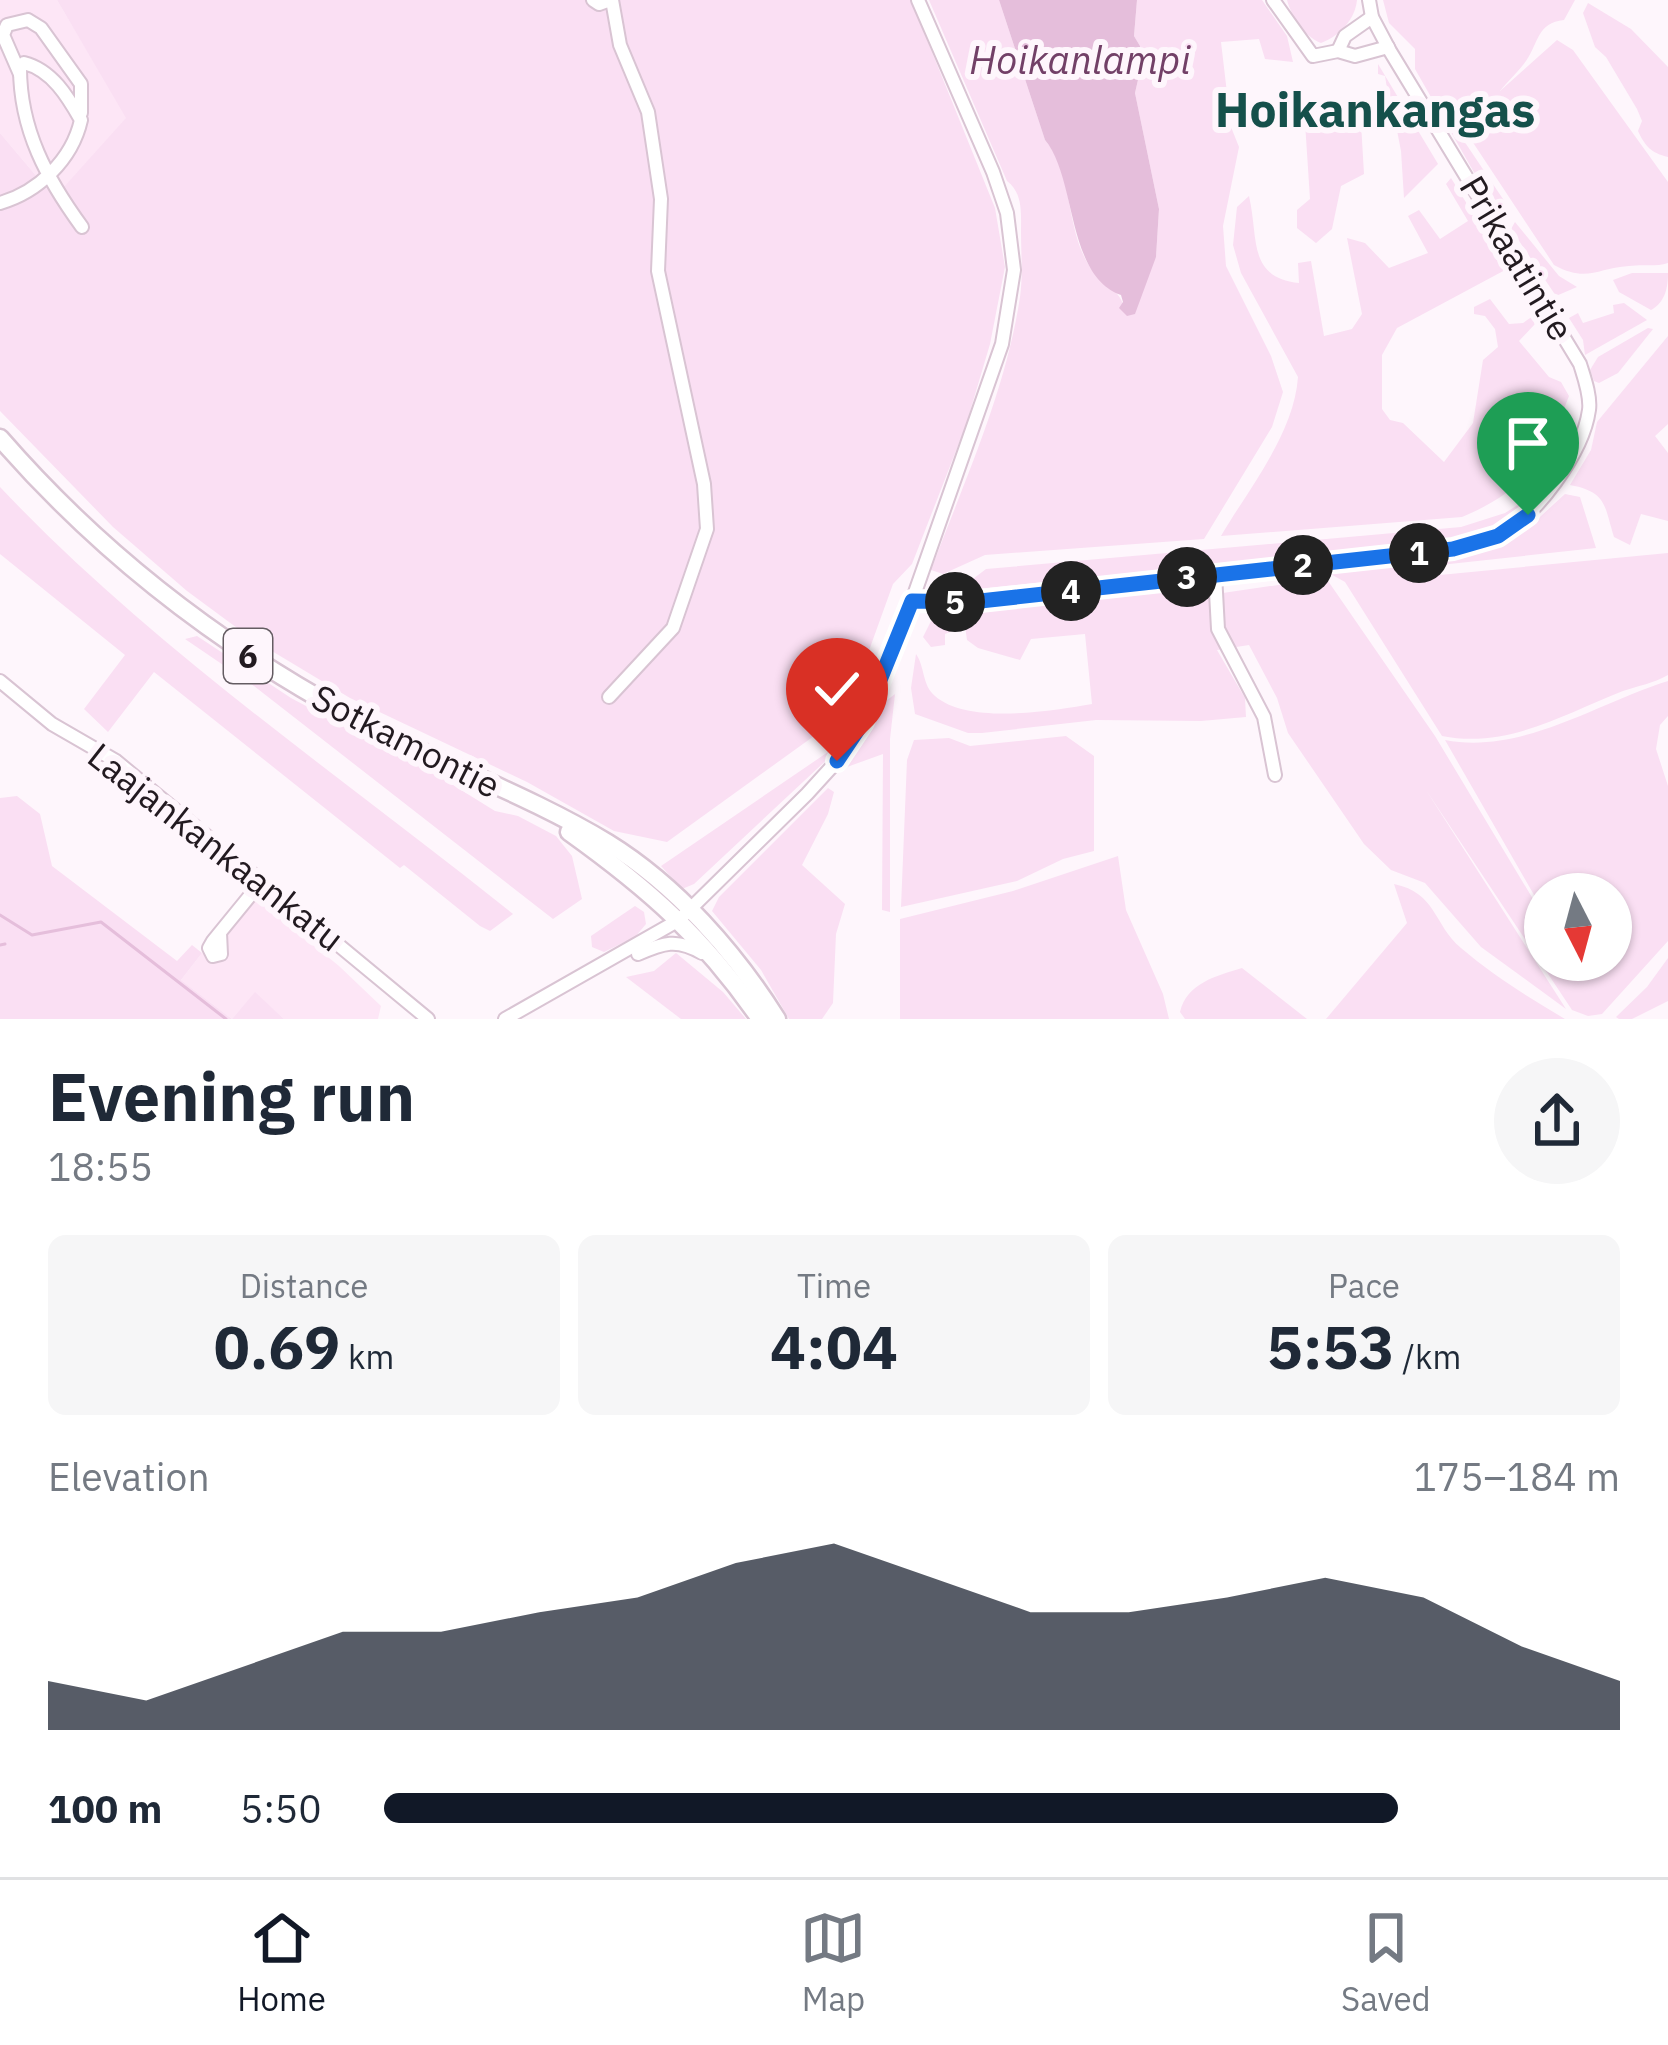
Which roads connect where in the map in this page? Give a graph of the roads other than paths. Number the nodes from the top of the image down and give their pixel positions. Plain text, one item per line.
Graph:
1 (593, 0) edge
2 (611, 0) edge
3 (919, 0) edge
4 (1273, 0) edge
5 (1370, 0) edge
6 (1372, 16) junction
7 (1388, 46) junction
8 (1338, 51) junction
9 (20, 74) junction
10 (81, 120) junction
11 (46, 176) junction
12 (0, 203) edge
13 (82, 227) dead end
14 (0, 438) edge
15 (1215, 574) junction
16 (912, 601) junction
17 (0, 681) edge
18 (609, 698) dead end
19 (1275, 775) dead end
20 (262, 881) junction
21 (684, 915) junction
22 (220, 933) dead end
23 (619, 957) junction
24 (720, 964) junction
25 (428, 1019) edge
26 (505, 1019) edge
27 (760, 1019) edge
28 (777, 1019) edge

1 - 2 street
2 - 18 street
3 - 16 street
4 - 8 street
5 - 6 street, Prikaatintie
6 - 7 street, Prikaatintie
6 - 8 street
7 - 8 street
7 - 15 street, Prikaatintie
9 - 10 street
9 - 10 street
9 - 11 street
10 - 11 street
11 - 12 street
11 - 13 street
14 - 21 highway, Sotkamontie / 6
15 - 16 street, Prikaatintie
15 - 19 street
16 - 21 street
17 - 20 street, Laajankankaankatu
20 - 22 street
20 - 25 street, Laajankankaankatu
21 - 23 street
21 - 24 highway, Sotkamontie / 6
21 - 28 highway, Sotkamontie / 6
23 - 24 street
23 - 26 street
24 - 27 highway, Sotkamontie / 6

